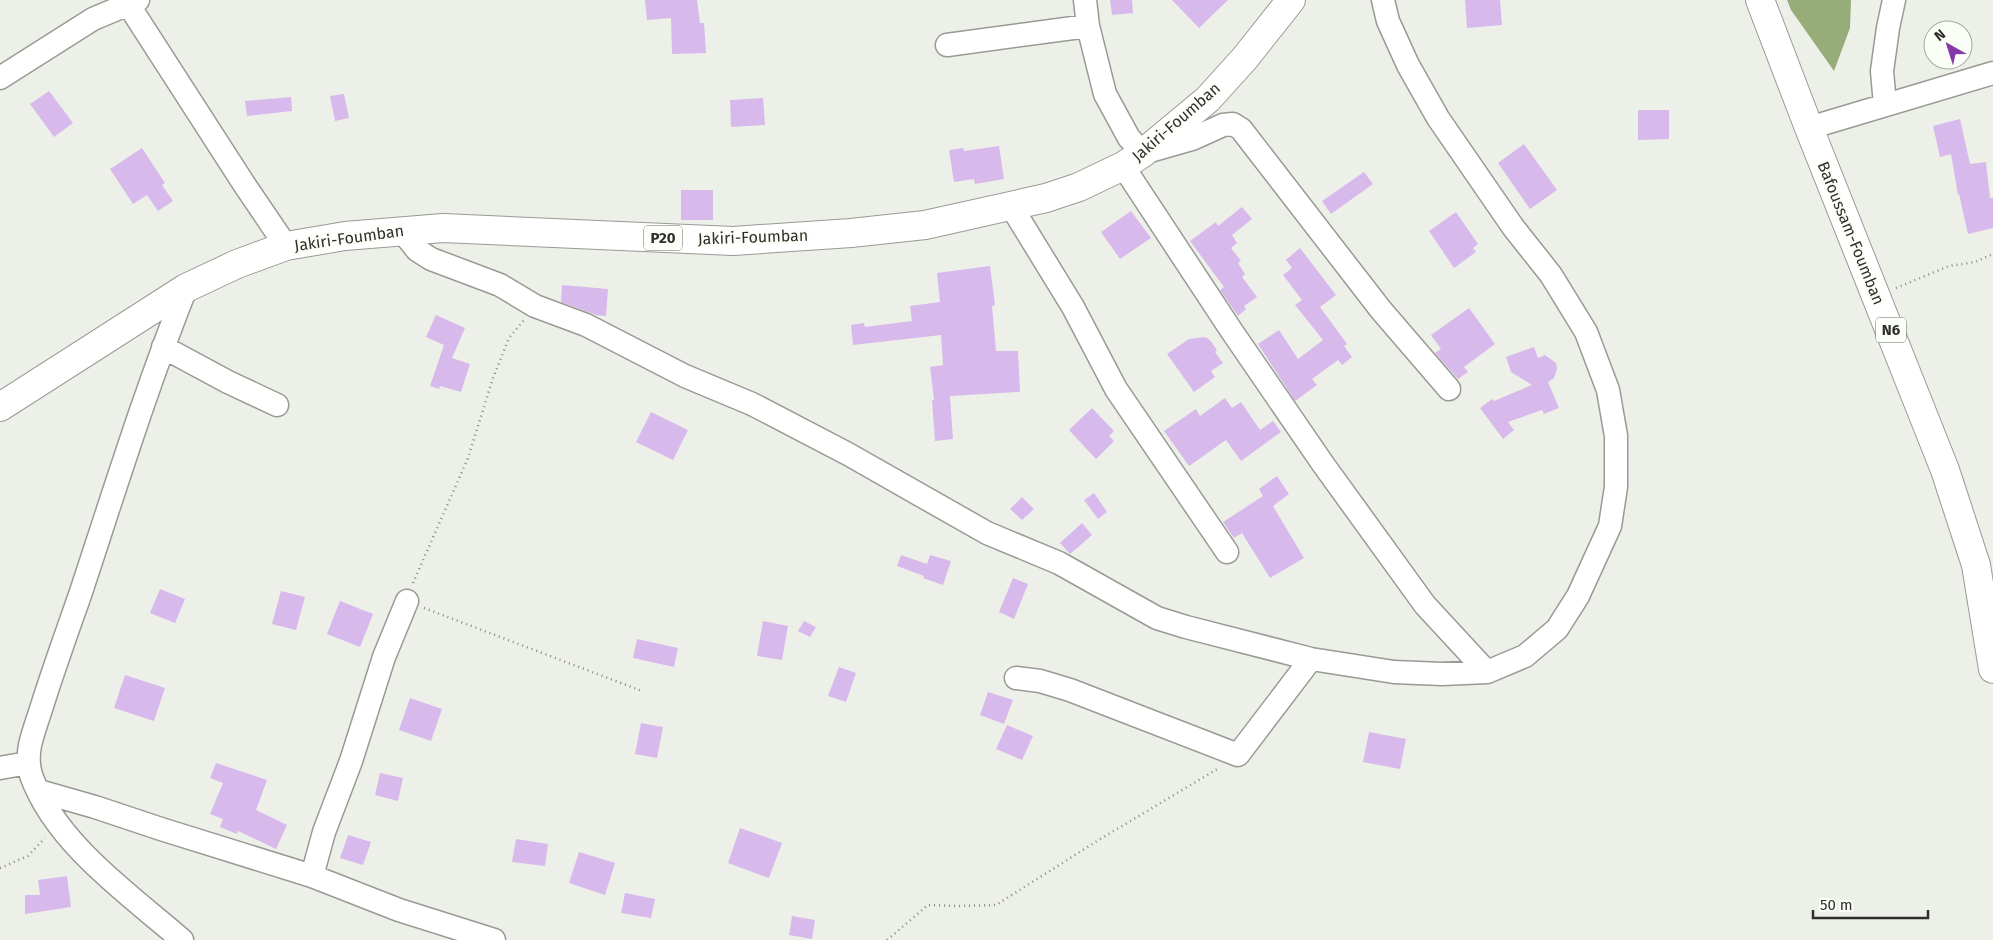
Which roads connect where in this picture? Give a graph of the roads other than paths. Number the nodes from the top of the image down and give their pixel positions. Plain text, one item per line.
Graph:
1 (1085, 0) edge
2 (1291, 0) edge
3 (1383, 0) edge
4 (1760, 0) edge
5 (1894, 0) edge
6 (133, 2) edge
7 (1088, 26) junction
8 (947, 45) dead end
9 (1993, 73) edge
10 (0, 78) edge
11 (1885, 105) junction
12 (1809, 128) junction
13 (1133, 160) junction
14 (1011, 206) junction
15 (402, 230) junction
16 (286, 246) junction
17 (186, 288) junction
18 (163, 346) junction
19 (1449, 388) dead end
20 (277, 405) dead end
21 (0, 407) edge
22 (1227, 552) dead end
23 (1984, 565) edge
24 (407, 601) road end
25 (1311, 659) junction
26 (1993, 669) edge
27 (1487, 672) junction
28 (1016, 678) dead end
29 (28, 763) junction
30 (0, 768) edge
31 (39, 792) junction
32 (312, 876) junction
33 (182, 940) edge
34 (494, 940) edge

1 - 7 street
2 - 13 main road, Jakiri-Foumban / P20
3 - 27 street
4 - 12 main road, Bafoussam-Foumban / N6
5 - 11 street
6 - 10 street
6 - 16 street
7 - 8 street
7 - 13 street
9 - 11 street
11 - 12 street
12 - 23 main road, Bafoussam-Foumban / N6
13 - 14 main road, Jakiri-Foumban / P20
13 - 19 street
13 - 27 street
14 - 15 main road, Jakiri-Foumban / P20
14 - 22 street
15 - 16 main road, Jakiri-Foumban / P20
15 - 25 street
16 - 17 main road, Jakiri-Foumban / P20
17 - 18 street
17 - 21 main road, Jakiri-Foumban / P20
18 - 20 street
18 - 29 street
23 - 26 main road, Bafoussam-Foumban / N6
24 - 32 street
25 - 27 street
25 - 28 street
29 - 30 street
29 - 31 street
31 - 32 street
31 - 33 street
32 - 34 street

